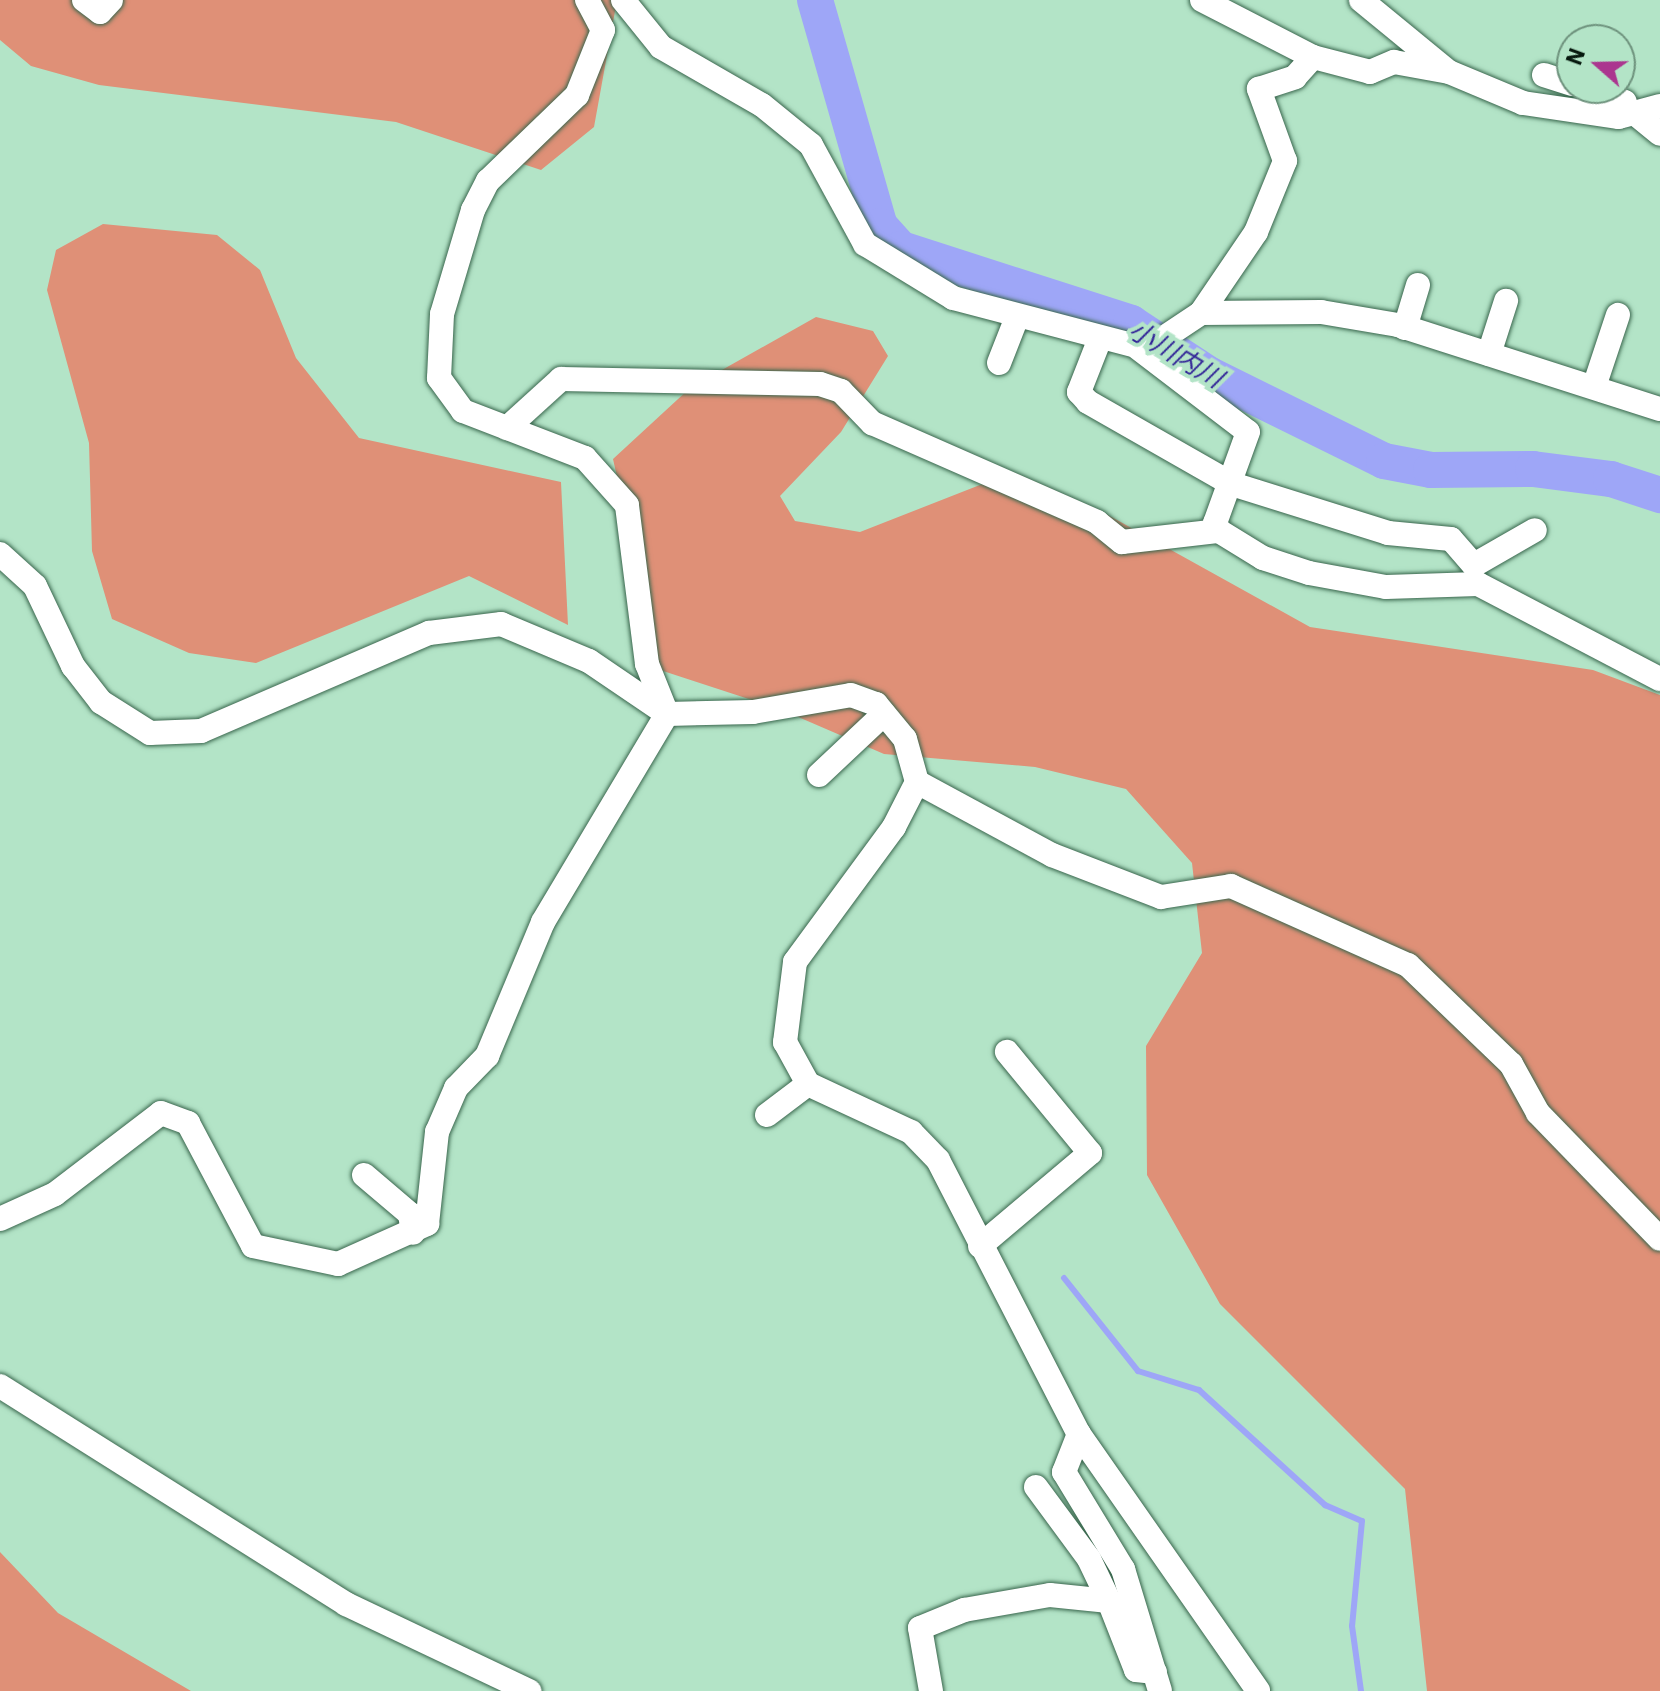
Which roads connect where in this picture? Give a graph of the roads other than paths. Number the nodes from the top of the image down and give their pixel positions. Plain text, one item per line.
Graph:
1 (84, 0) edge
2 (111, 0) edge
3 (587, 0) edge
4 (623, 0) edge
5 (1202, 0) edge
6 (1361, 0) edge
7 (1313, 57) junction
8 (1449, 72) junction
9 (1544, 75) dead end
10 (1556, 79) edge
11 (1629, 104) edge
12 (1649, 111) edge
13 (1660, 134) edge
14 (1418, 285) dead end
15 (1506, 301) dead end
16 (1618, 315) dead end
17 (1195, 316) junction
18 (1017, 317) junction
19 (1405, 328) junction
20 (1099, 341) junction
21 (1142, 348) junction
22 (1489, 354) junction
23 (999, 363) dead end
24 (1594, 387) junction
25 (1660, 409) edge
26 (507, 428) junction
27 (1232, 484) junction
28 (1535, 530) dead end
29 (1219, 531) junction
30 (0, 554) edge
31 (1476, 574) junction
32 (1660, 679) edge
33 (667, 714) junction
34 (884, 714) junction
35 (819, 775) dead end
36 (917, 782) junction
37 (1007, 1052) dead end
38 (808, 1084) junction
39 (767, 1115) dead end
40 (364, 1175) dead end
41 (0, 1219) edge
42 (413, 1233) junction
43 (1660, 1239) edge
44 (980, 1246) junction
45 (0, 1386) edge
46 (1079, 1434) junction
47 (1036, 1487) dead end
48 (1109, 1601) junction
49 (1157, 1681) edge
50 (529, 1691) edge
51 (931, 1691) edge
52 (1258, 1691) edge

1 - 2 street
3 - 26 street
4 - 18 street
5 - 7 street
6 - 8 street
7 - 8 street
7 - 17 street
8 - 12 street
9 - 10 street
11 - 12 street
12 - 13 street
14 - 19 street
15 - 22 street
16 - 24 street
17 - 19 street
17 - 21 street
18 - 20 street
18 - 23 street
19 - 22 street
20 - 21 street
20 - 27 street
21 - 27 street
22 - 24 street
24 - 25 street
26 - 29 street
26 - 33 street
27 - 29 street
27 - 31 street
28 - 31 street
29 - 31 street
30 - 33 street
31 - 32 street
33 - 34 street
33 - 42 street
34 - 35 street
34 - 36 street
36 - 38 street
36 - 43 street
37 - 44 street
38 - 39 street
38 - 44 street
40 - 42 street
41 - 42 street
44 - 46 street
45 - 50 street
46 - 49 street
46 - 52 street
47 - 48 street
48 - 49 street
48 - 51 street

